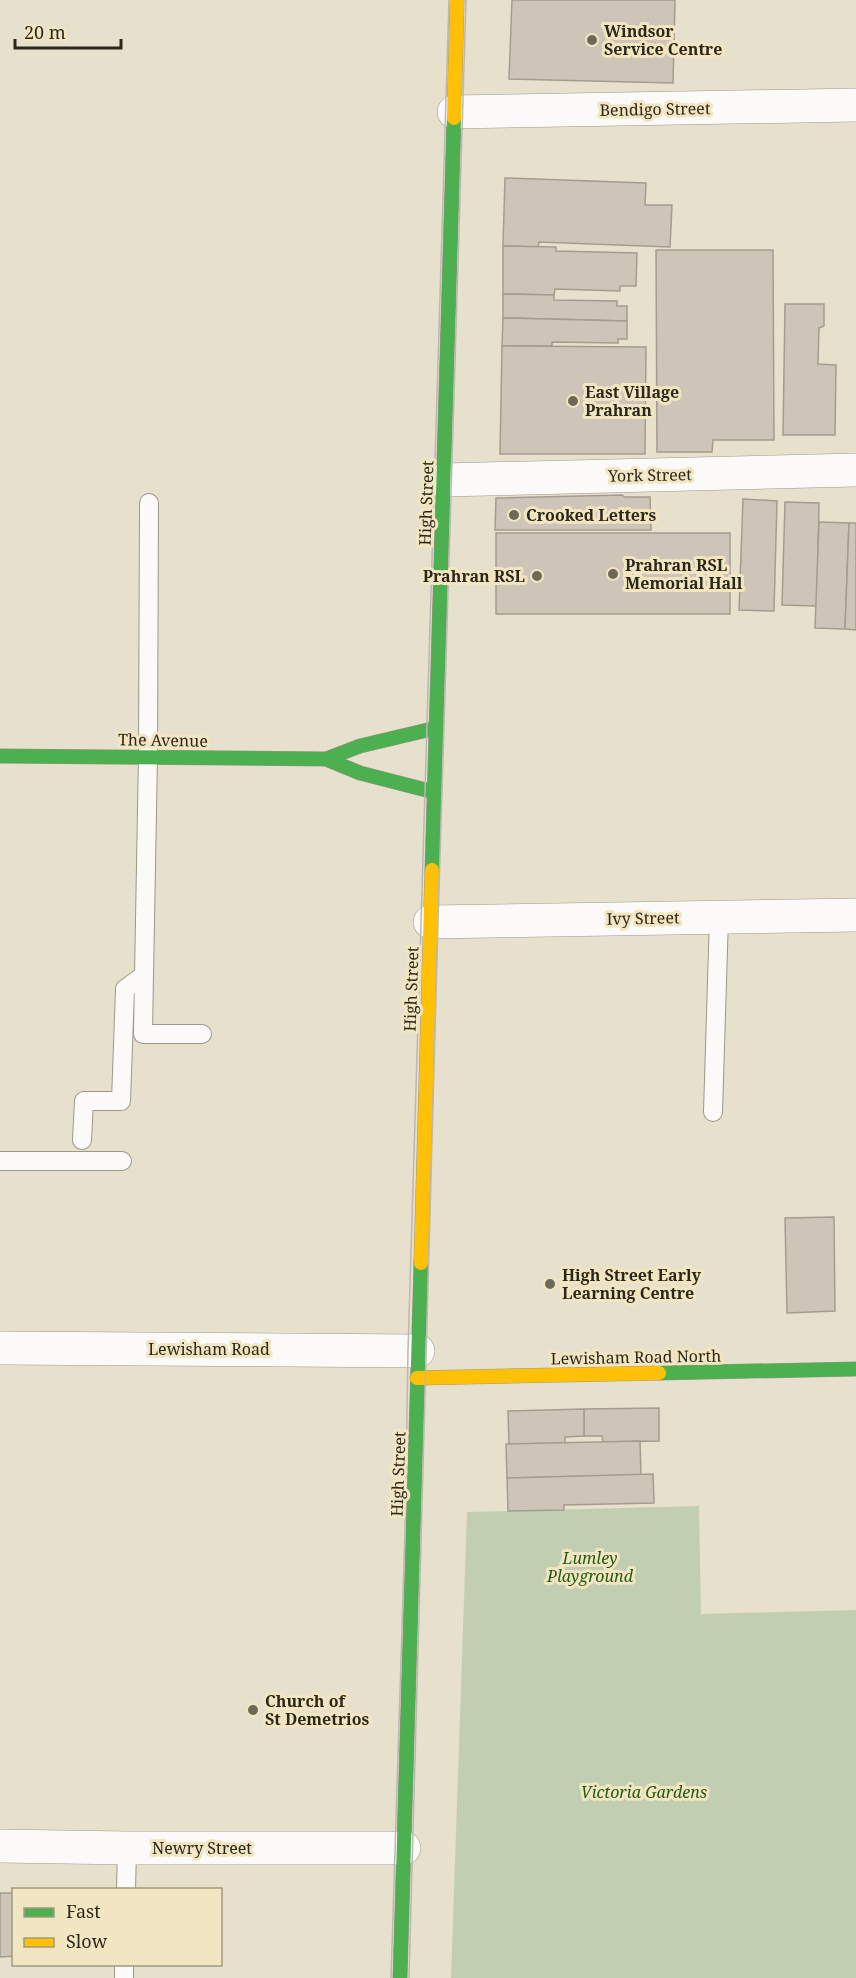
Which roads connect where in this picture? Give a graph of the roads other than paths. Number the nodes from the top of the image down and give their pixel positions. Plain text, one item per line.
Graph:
1 (457, 0) edge
2 (856, 105) edge
3 (454, 112) junction
4 (856, 470) edge
5 (443, 480) junction
6 (149, 503) dead end
7 (436, 728) junction
8 (0, 756) edge
9 (148, 756) junction
10 (326, 759) junction
11 (434, 792) junction
12 (856, 915) edge
13 (719, 917) junction
14 (430, 922) junction
15 (144, 975) junction
16 (202, 1034) dead end
17 (713, 1112) dead end
18 (82, 1140) dead end
19 (0, 1161) edge
20 (122, 1161) dead end
21 (0, 1348) edge
22 (417, 1364) junction
23 (856, 1369) edge
24 (0, 1846) edge
25 (127, 1848) junction
26 (404, 1848) junction
27 (126, 1888) edge
28 (400, 1978) edge

1 - 3 main road, High Street
2 - 3 street, Bendigo Street
3 - 5 main road, High Street
4 - 5 street, York Street
5 - 7 main road, High Street
6 - 9 lane
7 - 10 main road, The Avenue
7 - 11 main road, High Street
8 - 9 main road, The Avenue
9 - 10 main road, The Avenue
9 - 15 lane
10 - 11 main road, The Avenue
11 - 14 main road, High Street
12 - 13 street, Ivy Street
13 - 14 street, Ivy Street
13 - 17 lane
14 - 22 main road, High Street
15 - 16 lane
15 - 18 lane
19 - 20 lane
21 - 22 street, Lewisham Road
22 - 23 main road, Lewisham Road North
22 - 26 main road, High Street
24 - 25 street, Newry Street
25 - 26 street, Newry Street
25 - 27 lane
26 - 28 main road, High Street

